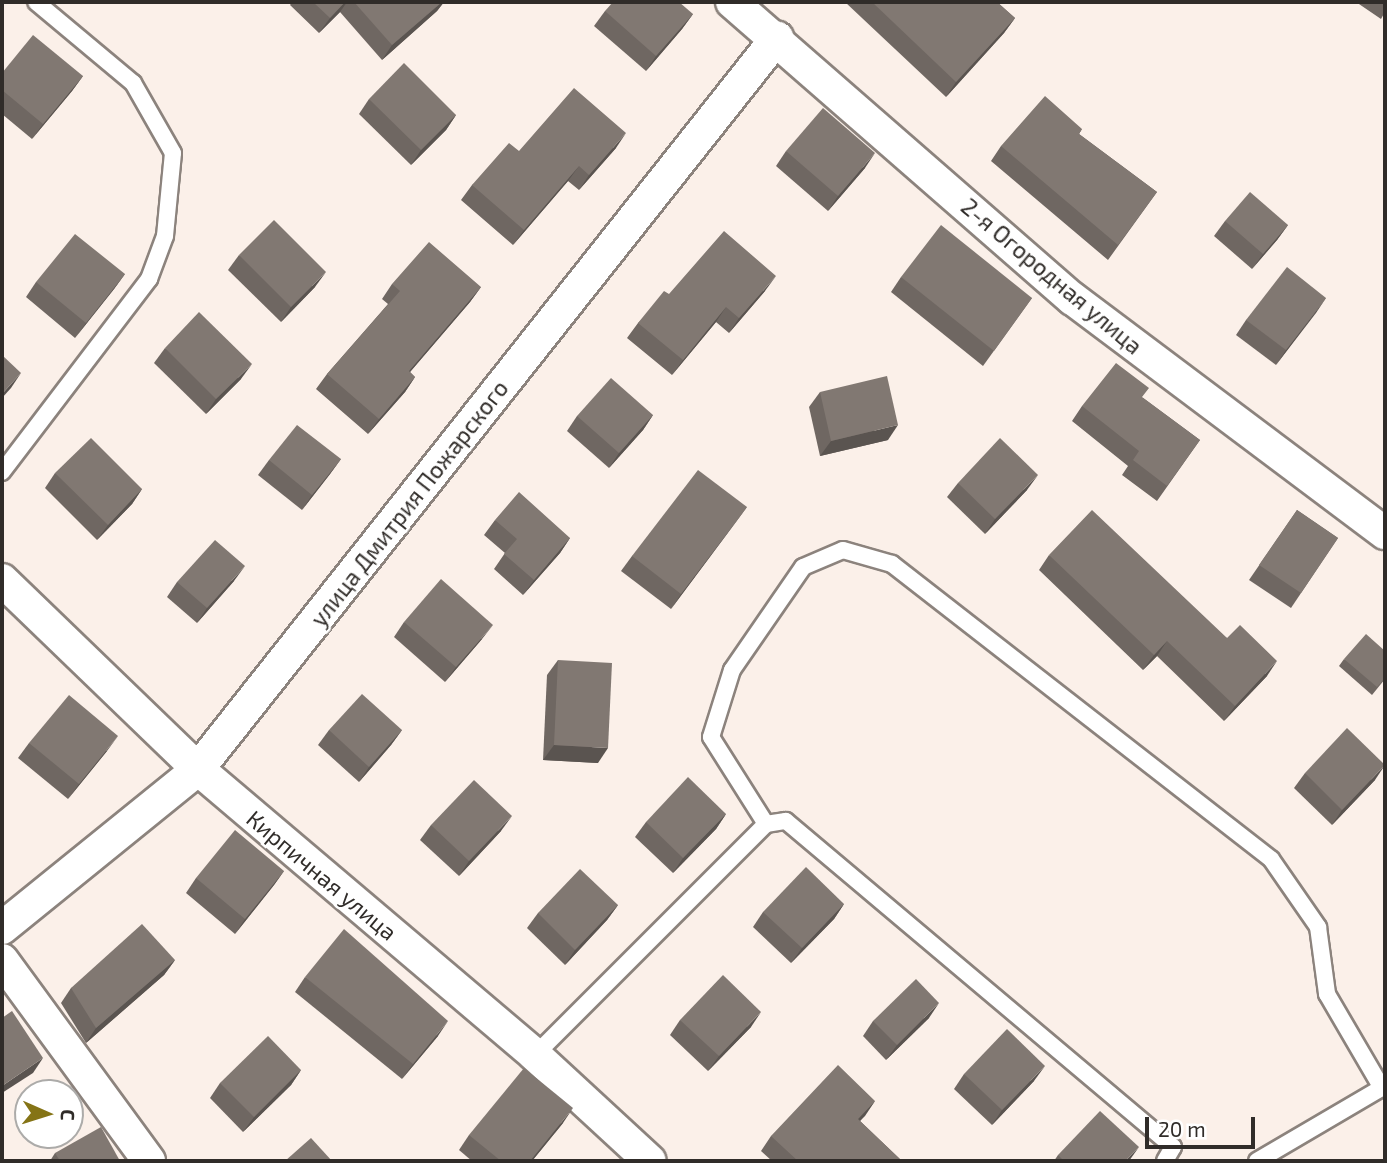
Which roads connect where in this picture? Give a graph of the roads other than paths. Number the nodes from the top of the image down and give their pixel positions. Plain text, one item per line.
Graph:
1 (36, 2) edge
2 (732, 2) edge
3 (777, 38) junction
4 (2, 471) edge
5 (1385, 533) edge
6 (2, 580) edge
7 (198, 769) junction
8 (766, 824) junction
9 (2, 929) edge
10 (2, 960) edge
11 (535, 1055) junction
12 (1384, 1087) edge
13 (149, 1161) edge
14 (650, 1161) edge
15 (1165, 1161) edge
16 (1257, 1161) edge

1 - 4 lane
2 - 3 street, 2-я Огородная улица
3 - 5 street, 2-я Огородная улица
3 - 7 street, улица Дмитрия Пожарского
6 - 7 street, Кирпичная улица
7 - 9 street, улица Дмитрия Пожарского
7 - 11 street, Кирпичная улица
8 - 11 lane
8 - 12 lane
8 - 15 lane
10 - 13 street
11 - 14 street, Кирпичная улица
12 - 16 lane

